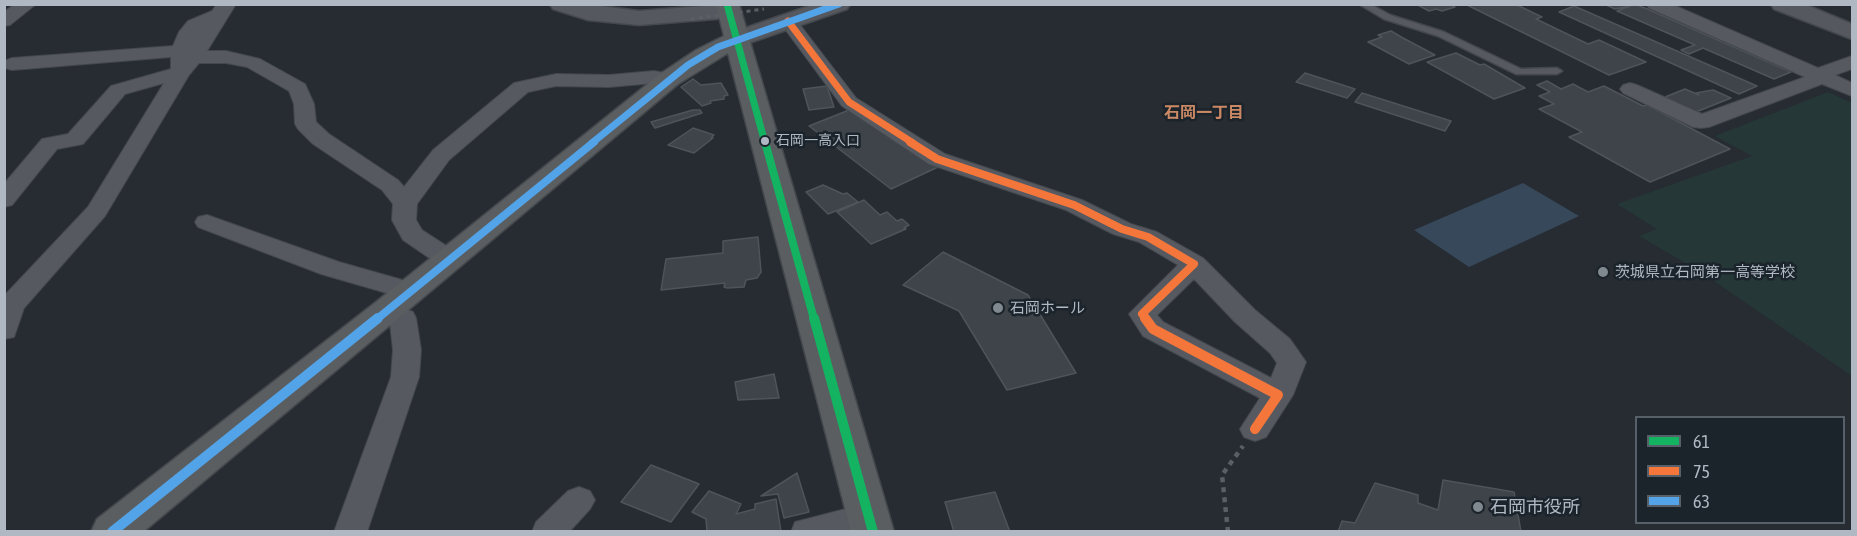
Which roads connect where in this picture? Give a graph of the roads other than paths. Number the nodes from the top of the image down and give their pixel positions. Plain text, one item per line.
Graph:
1 (27, 4) edge
2 (561, 4) edge
3 (839, 4) edge
4 (1363, 4) edge
5 (1655, 4) edge
6 (1782, 4) edge
7 (1806, 4) edge
8 (728, 8) edge
9 (222, 10) edge
10 (4, 21) edge
11 (788, 21) junction
12 (1852, 23) edge
13 (1852, 32) edge
14 (737, 39) junction
15 (185, 60) junction
16 (1852, 62) edge
17 (8, 65) edge
18 (1557, 71) dead end
19 (1821, 76) junction
20 (669, 79) junction
21 (1630, 88) dead end
22 (1852, 90) edge
23 (4, 200) edge
24 (405, 204) junction
25 (207, 222) dead end
26 (450, 260) junction
27 (1194, 264) junction
28 (400, 301) junction
29 (7, 314) edge
30 (1278, 395) junction
31 (1255, 429) road end
32 (579, 500) dead end
33 (871, 524) edge
34 (112, 531) edge
35 (350, 531) edge
36 (548, 531) edge
37 (807, 531) edge

1 - 10 street
2 - 8 street
3 - 11 street
4 - 18 lane
5 - 19 street
6 - 13 street
7 - 12 street
8 - 14 highway
9 - 15 street
11 - 14 street
11 - 27 street
14 - 20 highway
14 - 33 highway
15 - 17 street
15 - 23 street
15 - 24 street
15 - 29 street
16 - 19 street
19 - 21 street
19 - 22 street
20 - 24 street
20 - 26 highway
24 - 26 street
25 - 28 street
26 - 28 highway
27 - 30 street
27 - 30 street
28 - 34 highway
28 - 35 street
30 - 31 street
32 - 36 street
33 - 37 street

